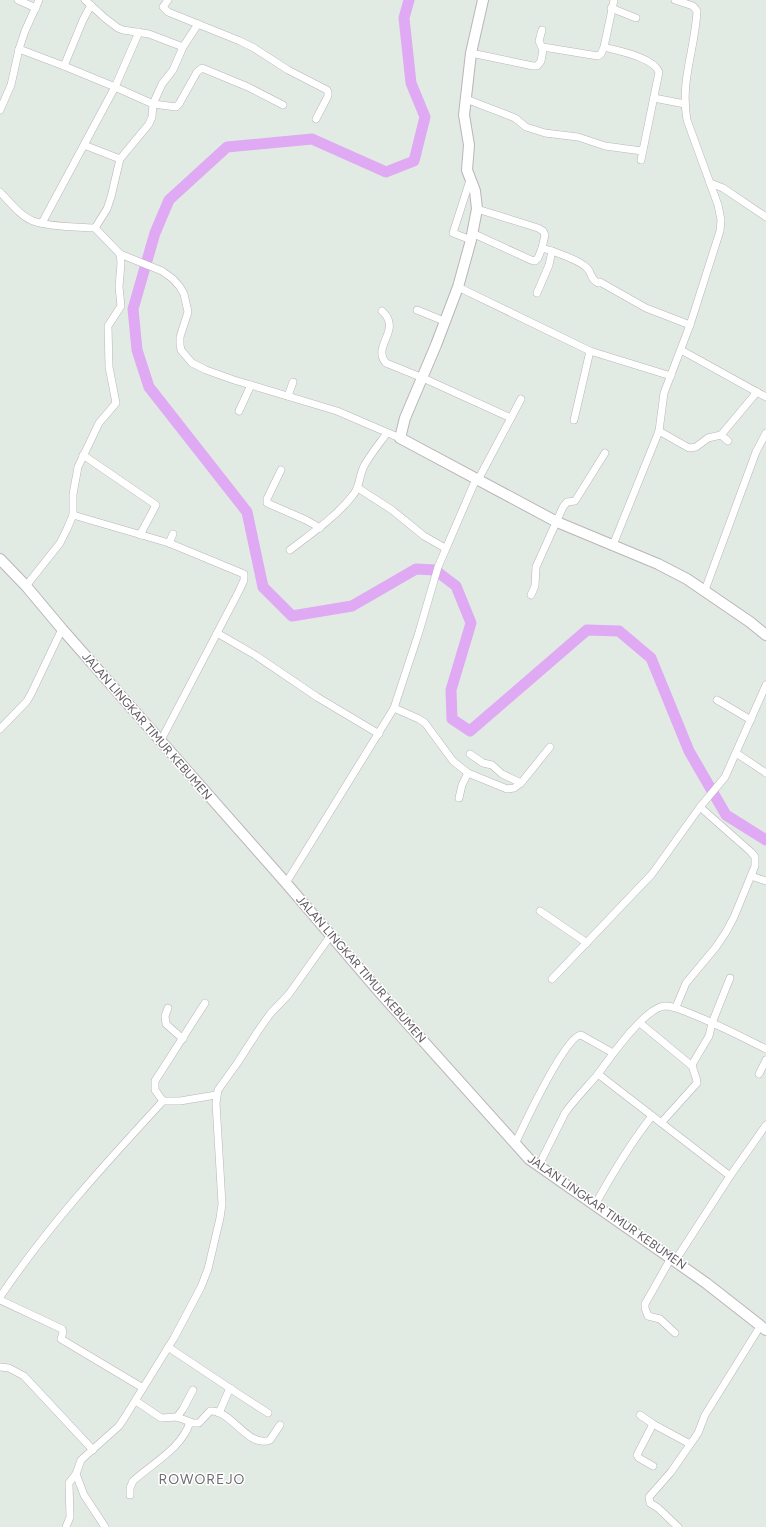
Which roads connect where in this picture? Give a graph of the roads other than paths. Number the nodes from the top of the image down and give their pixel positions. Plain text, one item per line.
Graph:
1 (18, 0) edge
2 (40, 0) edge
3 (84, 0) edge
4 (168, 0) edge
5 (483, 0) edge
6 (614, 0) edge
7 (675, 0) edge
8 (92, 5) junction
9 (36, 8) junction
10 (612, 8) junction
11 (636, 18) dead end
12 (198, 24) junction
13 (542, 30) dead end
14 (139, 32) junction
15 (182, 47) junction
16 (543, 47) junction
17 (604, 47) junction
18 (19, 49) junction
19 (471, 53) junction
20 (64, 66) junction
21 (115, 87) junction
22 (654, 98) junction
23 (466, 99) junction
24 (153, 104) junction
25 (685, 104) junction
26 (283, 105) dead end
27 (0, 110) edge
28 (316, 119) dead end
29 (84, 145) junction
30 (642, 151) junction
31 (120, 159) junction
32 (641, 160) dead end
33 (470, 180) junction
34 (710, 183) junction
35 (0, 192) edge
36 (477, 209) junction
37 (766, 217) edge
38 (42, 223) junction
39 (95, 228) junction
40 (472, 237) junction
41 (542, 248) junction
42 (552, 251) junction
43 (123, 254) junction
44 (458, 287) junction
45 (537, 293) dead end
46 (417, 310) dead end
47 (382, 311) dead end
48 (444, 321) junction
49 (690, 325) junction
50 (681, 350) junction
51 (590, 351) junction
52 (671, 376) junction
53 (423, 378) junction
54 (293, 382) dead end
55 (251, 386) junction
56 (757, 392) junction
57 (288, 396) junction
58 (766, 397) edge
59 (521, 399) dead end
60 (239, 411) dead end
61 (511, 418) junction
62 (574, 420) dead end
63 (659, 431) junction
64 (387, 433) junction
65 (766, 433) edge
66 (721, 435) junction
67 (400, 438) junction
68 (728, 441) dead end
69 (605, 453) dead end
70 (83, 455) junction
71 (281, 470) dead end
72 (477, 479) junction
73 (358, 488) junction
74 (73, 515) junction
75 (557, 522) junction
76 (320, 528) junction
77 (173, 534) dead end
78 (140, 535) junction
79 (169, 543) junction
80 (613, 545) junction
81 (445, 548) junction
82 (290, 550) dead end
83 (0, 559) edge
84 (26, 586) junction
85 (705, 590) junction
86 (531, 595) dead end
87 (62, 629) junction
88 (217, 633) junction
89 (766, 635) edge
90 (766, 686) edge
91 (718, 700) dead end
92 (394, 708) junction
93 (751, 720) junction
94 (0, 729) edge
95 (379, 734) junction
96 (160, 742) junction
97 (550, 747) dead end
98 (736, 753) junction
99 (470, 754) dead end
100 (468, 773) junction
101 (766, 773) edge
102 (521, 783) junction
103 (460, 798) dead end
104 (701, 805) junction
105 (751, 876) junction
106 (766, 881) edge
107 (286, 883) junction
108 (540, 911) dead end
109 (331, 935) junction
110 (587, 943) junction
111 (552, 978) dead end
112 (730, 978) dead end
113 (205, 1003) dead end
114 (676, 1007) junction
115 (168, 1008) dead end
116 (640, 1023) junction
117 (712, 1023) junction
118 (183, 1038) junction
119 (766, 1049) edge
120 (613, 1053) junction
121 (766, 1060) edge
122 (692, 1066) junction
123 (598, 1074) junction
124 (759, 1074) dead end
125 (216, 1095) junction
126 (163, 1101) junction
127 (652, 1116) junction
128 (661, 1123) junction
129 (766, 1125) edge
130 (515, 1144) junction
131 (539, 1165) junction
132 (730, 1176) junction
133 (595, 1205) junction
134 (673, 1259) junction
135 (0, 1298) edge
136 (764, 1328) edge
137 (675, 1333) dead end
138 (168, 1347) junction
139 (0, 1367) edge
140 (143, 1388) junction
141 (230, 1388) junction
142 (193, 1390) dead end
143 (136, 1401) junction
144 (268, 1412) dead end
145 (219, 1413) junction
146 (640, 1415) dead end
147 (177, 1417) junction
148 (190, 1422) junction
149 (653, 1424) junction
150 (280, 1425) dead end
151 (690, 1444) junction
152 (93, 1450) junction
153 (653, 1466) dead end
154 (76, 1474) junction
155 (130, 1495) dead end
156 (66, 1527) edge
157 (105, 1527) edge
158 (678, 1527) edge

1 - 9 street
2 - 9 street
3 - 8 street
4 - 12 street
5 - 19 main road
6 - 10 street
7 - 25 street
8 - 14 street
8 - 20 street
9 - 18 street
10 - 11 street
10 - 17 street
12 - 15 street
12 - 28 street
13 - 16 street
14 - 15 street
14 - 21 street
15 - 24 street
16 - 17 street
16 - 19 street
17 - 22 street
18 - 20 street
18 - 27 street
19 - 23 main road
20 - 21 street
21 - 24 street
21 - 29 street
22 - 25 street
22 - 30 street
23 - 30 street
23 - 33 main road
24 - 26 street
24 - 31 street
25 - 34 street
29 - 31 street
29 - 38 street
30 - 32 street
31 - 39 street
33 - 36 main road
33 - 40 street
34 - 37 street
34 - 49 street
35 - 38 street
36 - 40 main road
36 - 41 street
38 - 39 street
39 - 43 street
40 - 41 street
40 - 44 main road
41 - 42 street
42 - 45 street
42 - 49 street
43 - 55 street
43 - 70 street
44 - 48 main road
44 - 51 street
46 - 48 street
47 - 53 street
48 - 53 main road
49 - 50 street
50 - 52 street
50 - 56 street
51 - 52 street
51 - 62 street
52 - 63 street
53 - 61 street
53 - 67 main road
54 - 57 street
55 - 57 street
55 - 60 street
56 - 58 street
56 - 66 street
57 - 64 street
59 - 61 street
61 - 72 street
63 - 66 street
63 - 80 street
64 - 67 street
64 - 73 street
65 - 85 street
66 - 68 street
67 - 72 main road
69 - 75 street
70 - 74 street
70 - 78 street
71 - 76 street
72 - 75 main road
72 - 81 street
73 - 76 street
73 - 81 street
74 - 78 street
74 - 84 street
75 - 80 main road
75 - 86 street
76 - 82 street
77 - 79 street
78 - 79 street
79 - 88 street
80 - 85 main road
81 - 92 street
83 - 84 main road, JALAN LINGKAR TIMUR KEBUMEN
84 - 87 main road, JALAN LINGKAR TIMUR KEBUMEN
85 - 89 main road
87 - 94 street
87 - 96 main road, JALAN LINGKAR TIMUR KEBUMEN
88 - 95 street
88 - 96 street
90 - 93 street
91 - 93 street
92 - 95 street
92 - 100 street
93 - 98 street
95 - 107 street
96 - 107 main road, JALAN LINGKAR TIMUR KEBUMEN
97 - 102 street
98 - 101 street
98 - 104 street
99 - 102 street
100 - 102 street
100 - 103 street
104 - 105 street
104 - 110 street
105 - 106 street
105 - 114 street
107 - 109 main road, JALAN LINGKAR TIMUR KEBUMEN
108 - 110 street
109 - 125 street
109 - 130 main road, JALAN LINGKAR TIMUR KEBUMEN
110 - 111 street
112 - 117 street
113 - 118 street
114 - 116 street
114 - 117 street
115 - 118 street
116 - 120 street
116 - 122 street
117 - 119 street
117 - 122 street
118 - 126 street
120 - 123 street
120 - 130 street
121 - 124 street
122 - 128 street
123 - 127 street
123 - 131 street
125 - 126 street
125 - 138 street
126 - 135 street
127 - 128 street
127 - 133 street
128 - 132 street
129 - 132 street
130 - 131 main road, JALAN LINGKAR TIMUR KEBUMEN
131 - 133 main road, JALAN LINGKAR TIMUR KEBUMEN
132 - 134 street
133 - 134 main road, JALAN LINGKAR TIMUR KEBUMEN
134 - 136 main road, JALAN LINGKAR TIMUR KEBUMEN
134 - 137 street
135 - 140 street
136 - 151 street
138 - 140 street
138 - 141 street
139 - 152 street
140 - 143 street
141 - 144 street
141 - 145 street
142 - 147 street
143 - 147 street
143 - 152 street
145 - 148 street
145 - 150 street
146 - 149 street
147 - 148 street
148 - 155 street
149 - 151 street
149 - 153 street
151 - 158 street
152 - 154 street
154 - 156 street
154 - 157 street

